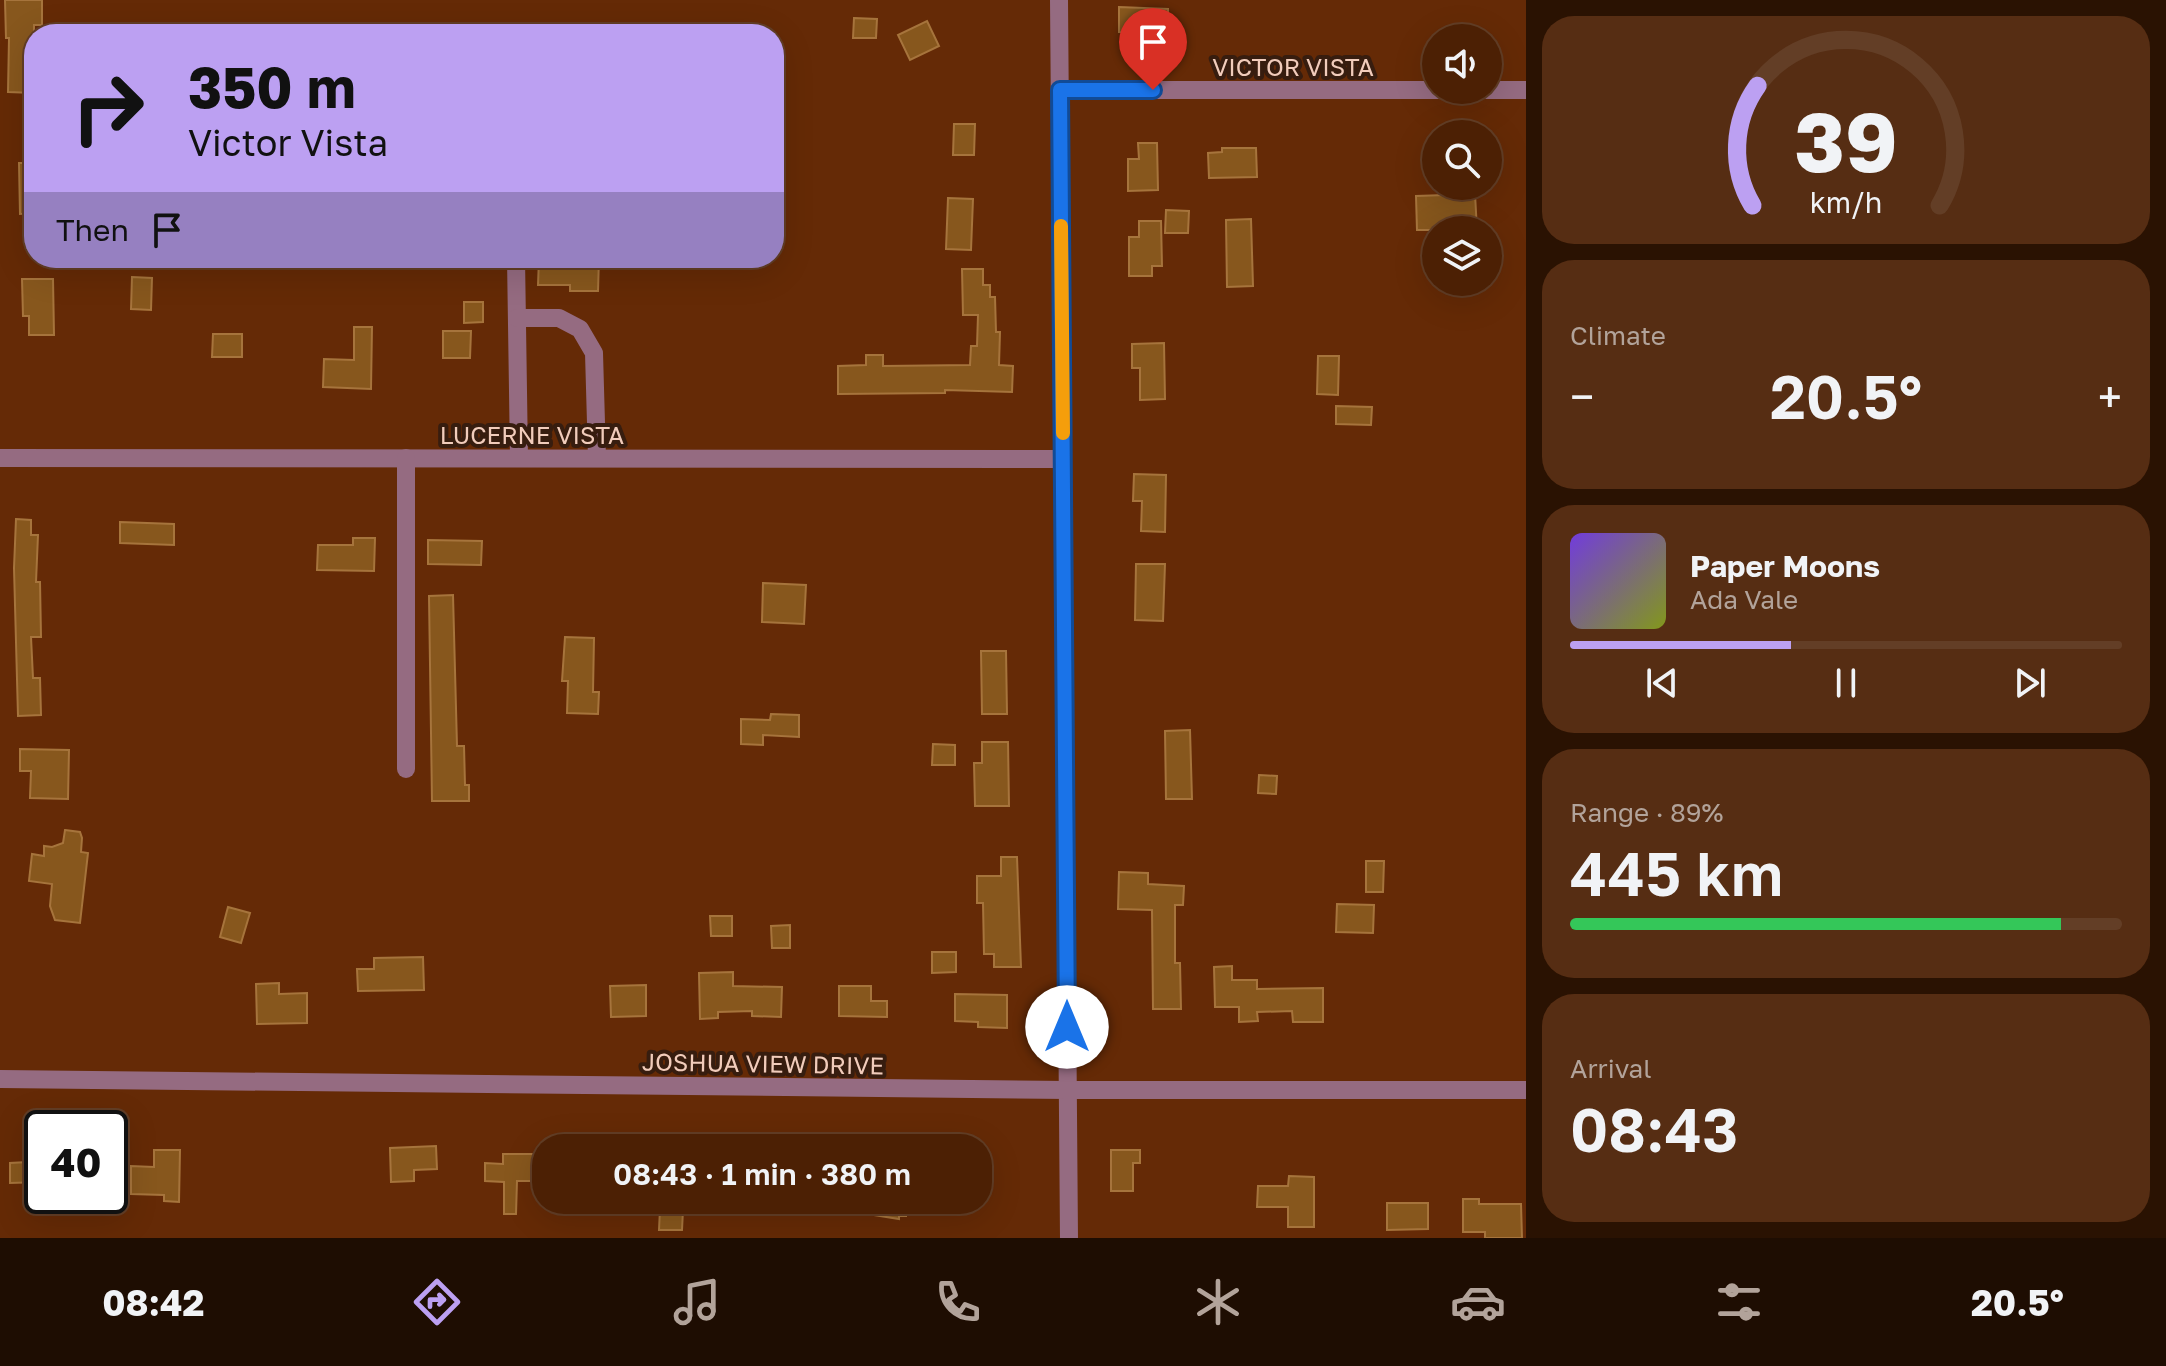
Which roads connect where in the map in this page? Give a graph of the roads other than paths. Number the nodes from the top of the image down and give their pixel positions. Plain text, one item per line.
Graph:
1 (1059, 0) edge
2 (1060, 90) junction
3 (1526, 90) edge
4 (516, 268) edge
5 (517, 318) junction
6 (0, 458) edge
7 (406, 458) junction
8 (519, 458) junction
9 (597, 458) junction
10 (1063, 459) junction
11 (406, 769) dead end
12 (0, 1079) edge
13 (1068, 1090) junction
14 (1526, 1090) edge
15 (1069, 1238) edge

1 - 2 street
2 - 3 street, VICTOR VISTA
2 - 10 street
4 - 5 street
5 - 8 street
5 - 9 street
6 - 7 street, LUCERNE VISTA
7 - 8 street, LUCERNE VISTA
7 - 11 street
8 - 9 street, LUCERNE VISTA
9 - 10 street, LUCERNE VISTA
10 - 13 street
12 - 13 street, JOSHUA VIEW DRIVE
13 - 14 street, JOSHUA VIEW DRIVE
13 - 15 street

